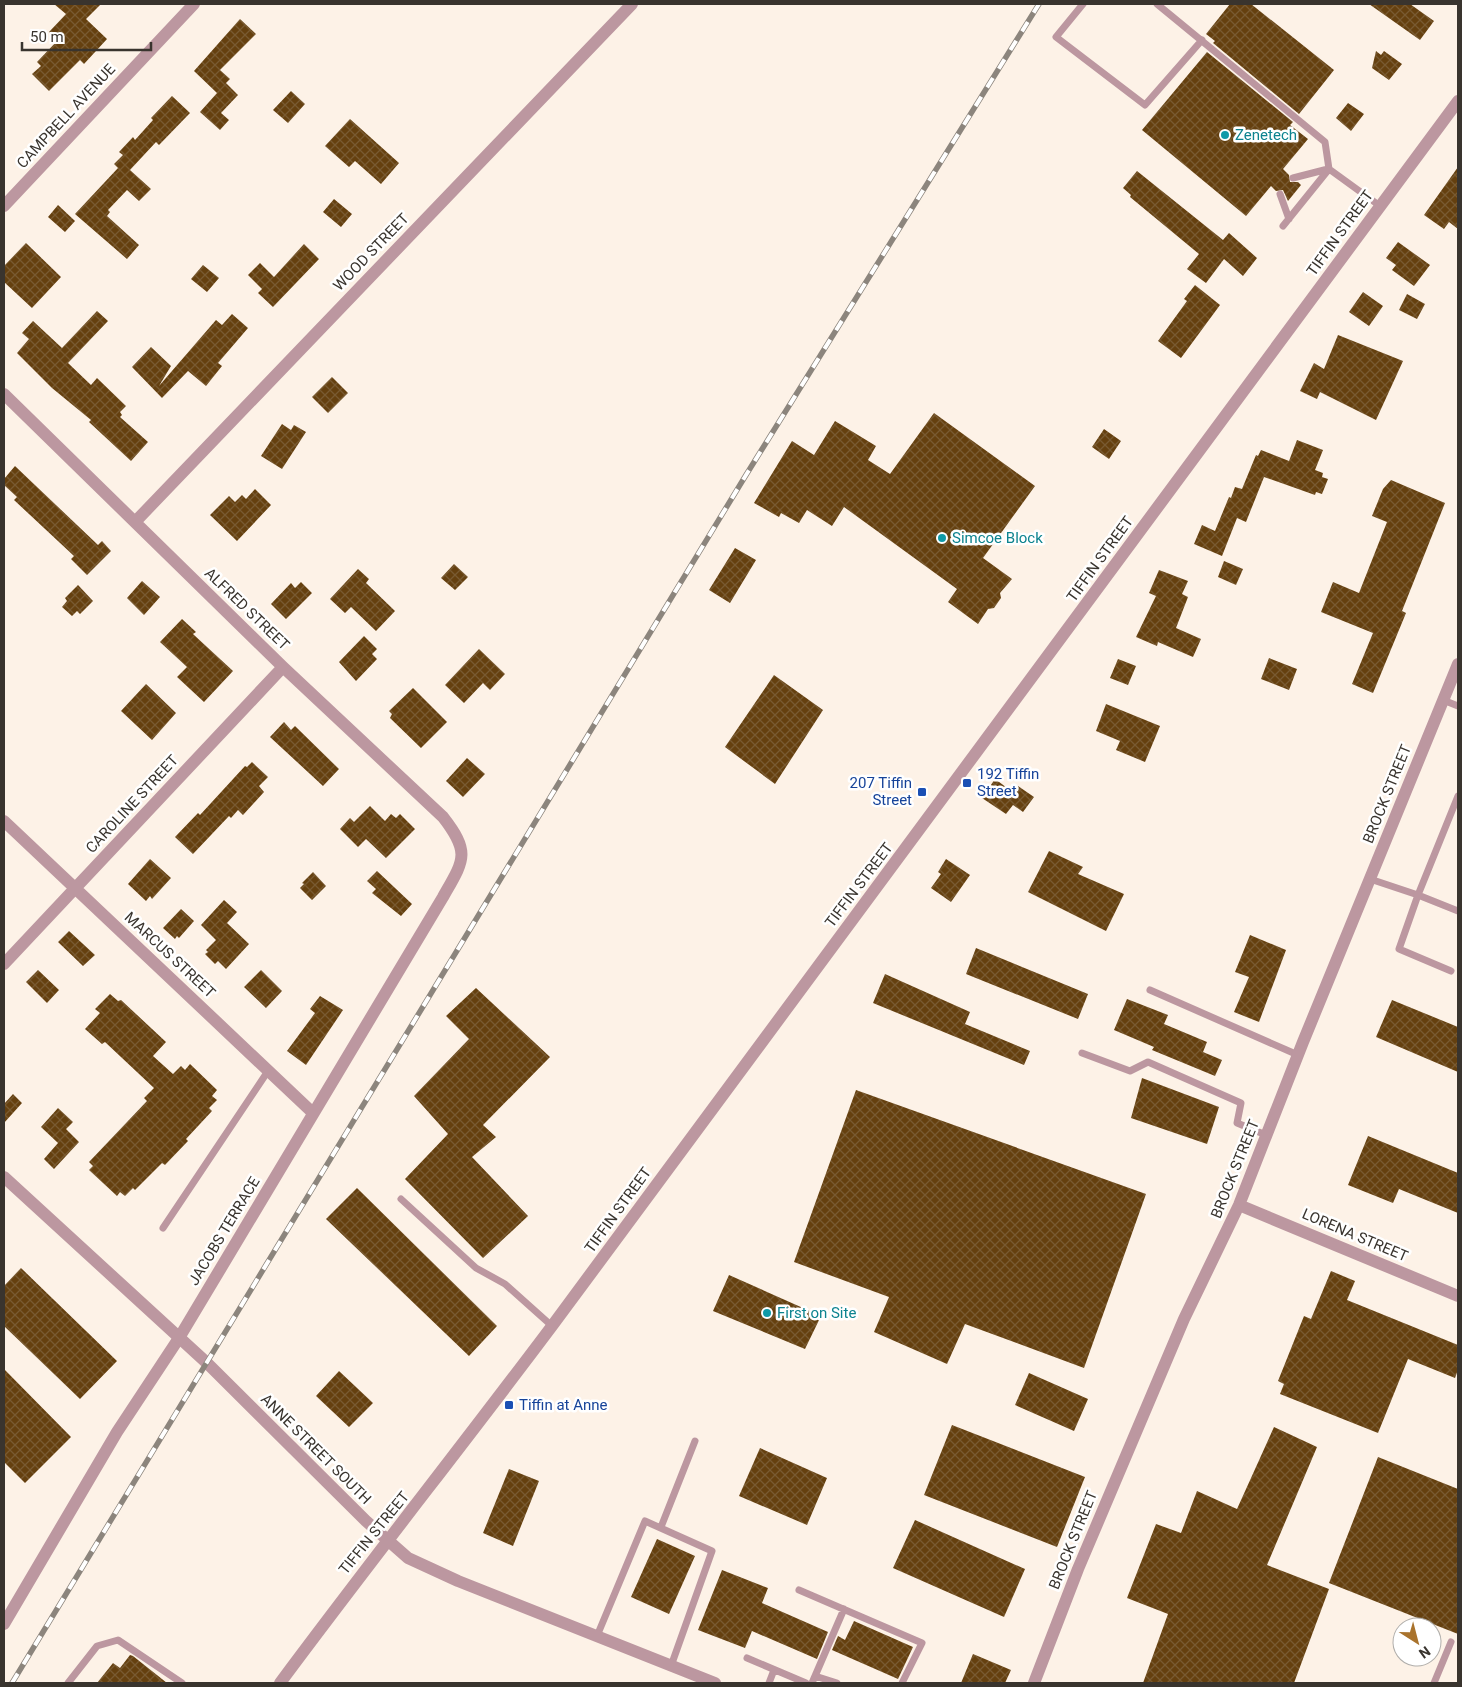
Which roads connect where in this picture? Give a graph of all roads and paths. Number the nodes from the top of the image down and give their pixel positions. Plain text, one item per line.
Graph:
1 (194, 4) edge
2 (632, 4) edge
3 (1083, 4) edge
4 (1157, 4) edge
5 (1202, 40) junction
6 (1458, 101) edge
7 (1329, 169) junction
8 (1293, 178) dead end
9 (1280, 194) dead end
10 (4, 206) edge
11 (1380, 206) junction
12 (1289, 219) junction
13 (1283, 226) dead end
14 (4, 394) edge
15 (135, 522) junction
16 (1458, 664) edge
17 (284, 667) junction
18 (1443, 700) junction
19 (1458, 706) edge
20 (1458, 796) edge
21 (4, 821) edge
22 (463, 850) joint
23 (1370, 879) junction
24 (75, 888) junction
25 (1418, 895) junction
26 (1458, 911) edge
27 (4, 964) edge
28 (1451, 971) dead end
29 (1150, 990) dead end
30 (1082, 1053) dead end
31 (1298, 1055) junction
32 (268, 1071) junction
33 (313, 1113) junction
34 (1266, 1135) junction
35 (4, 1177) edge
36 (402, 1199) dead end
37 (1239, 1205) junction
38 (163, 1228) dead end
39 (1458, 1296) edge
40 (552, 1326) junction
41 (180, 1338) junction
42 (695, 1441) dead end
43 (661, 1528) junction
44 (388, 1542) junction
45 (799, 1590) dead end
46 (844, 1609) junction
47 (4, 1624) edge
48 (597, 1636) junction
49 (1451, 1642) dead end
50 (747, 1658) dead end
51 (671, 1666) junction
52 (774, 1670) junction
53 (815, 1676) junction
54 (68, 1683) edge
55 (182, 1683) edge
56 (280, 1683) edge
57 (716, 1683) edge
58 (769, 1683) edge
59 (806, 1683) edge
60 (812, 1683) edge
61 (836, 1683) edge
62 (902, 1683) edge
63 (1034, 1683) edge
64 (1434, 1683) edge

1 - 10 street, CAMPBELL AVENUE
2 - 15 street, WOOD STREET
3 - 5 lane
4 - 5 lane
5 - 7 lane
6 - 11 street, TIFFIN STREET
7 - 8 lane
7 - 11 lane
7 - 12 lane
9 - 12 lane
11 - 40 street, TIFFIN STREET
12 - 13 lane
14 - 15 street, ALFRED STREET
15 - 17 street, ALFRED STREET
16 - 18 street, BROCK STREET
17 - 22 street, ALFRED STREET
17 - 24 street, CAROLINE STREET
18 - 19 lane
18 - 23 street, BROCK STREET
20 - 25 lane
21 - 24 street, MARCUS STREET
22 - 33 street, JACOBS TERRACE
23 - 25 lane
23 - 31 street, BROCK STREET
24 - 27 street, CAROLINE STREET
24 - 32 street, MARCUS STREET
25 - 26 lane
25 - 28 lane
29 - 31 lane
30 - 34 lane
31 - 34 street, BROCK STREET
32 - 33 street, MARCUS STREET
32 - 38 lane
33 - 41 street, JACOBS TERRACE
34 - 37 street, BROCK STREET
35 - 41 street, ANNE STREET SOUTH
36 - 40 lane
37 - 39 street, LORENA STREET
37 - 63 street, BROCK STREET
40 - 44 street, TIFFIN STREET
41 - 44 street, ANNE STREET SOUTH
41 - 47 street, JACOBS TERRACE
42 - 43 lane
43 - 48 lane
43 - 51 lane
44 - 48 street, ANNE STREET SOUTH
44 - 56 street, TIFFIN STREET
45 - 46 lane
46 - 53 lane
46 - 62 lane
48 - 51 street, ANNE STREET SOUTH
49 - 64 lane
50 - 52 lane
51 - 57 street, ANNE STREET SOUTH
52 - 58 lane
52 - 59 lane
53 - 60 lane
53 - 61 lane
54 - 55 lane

